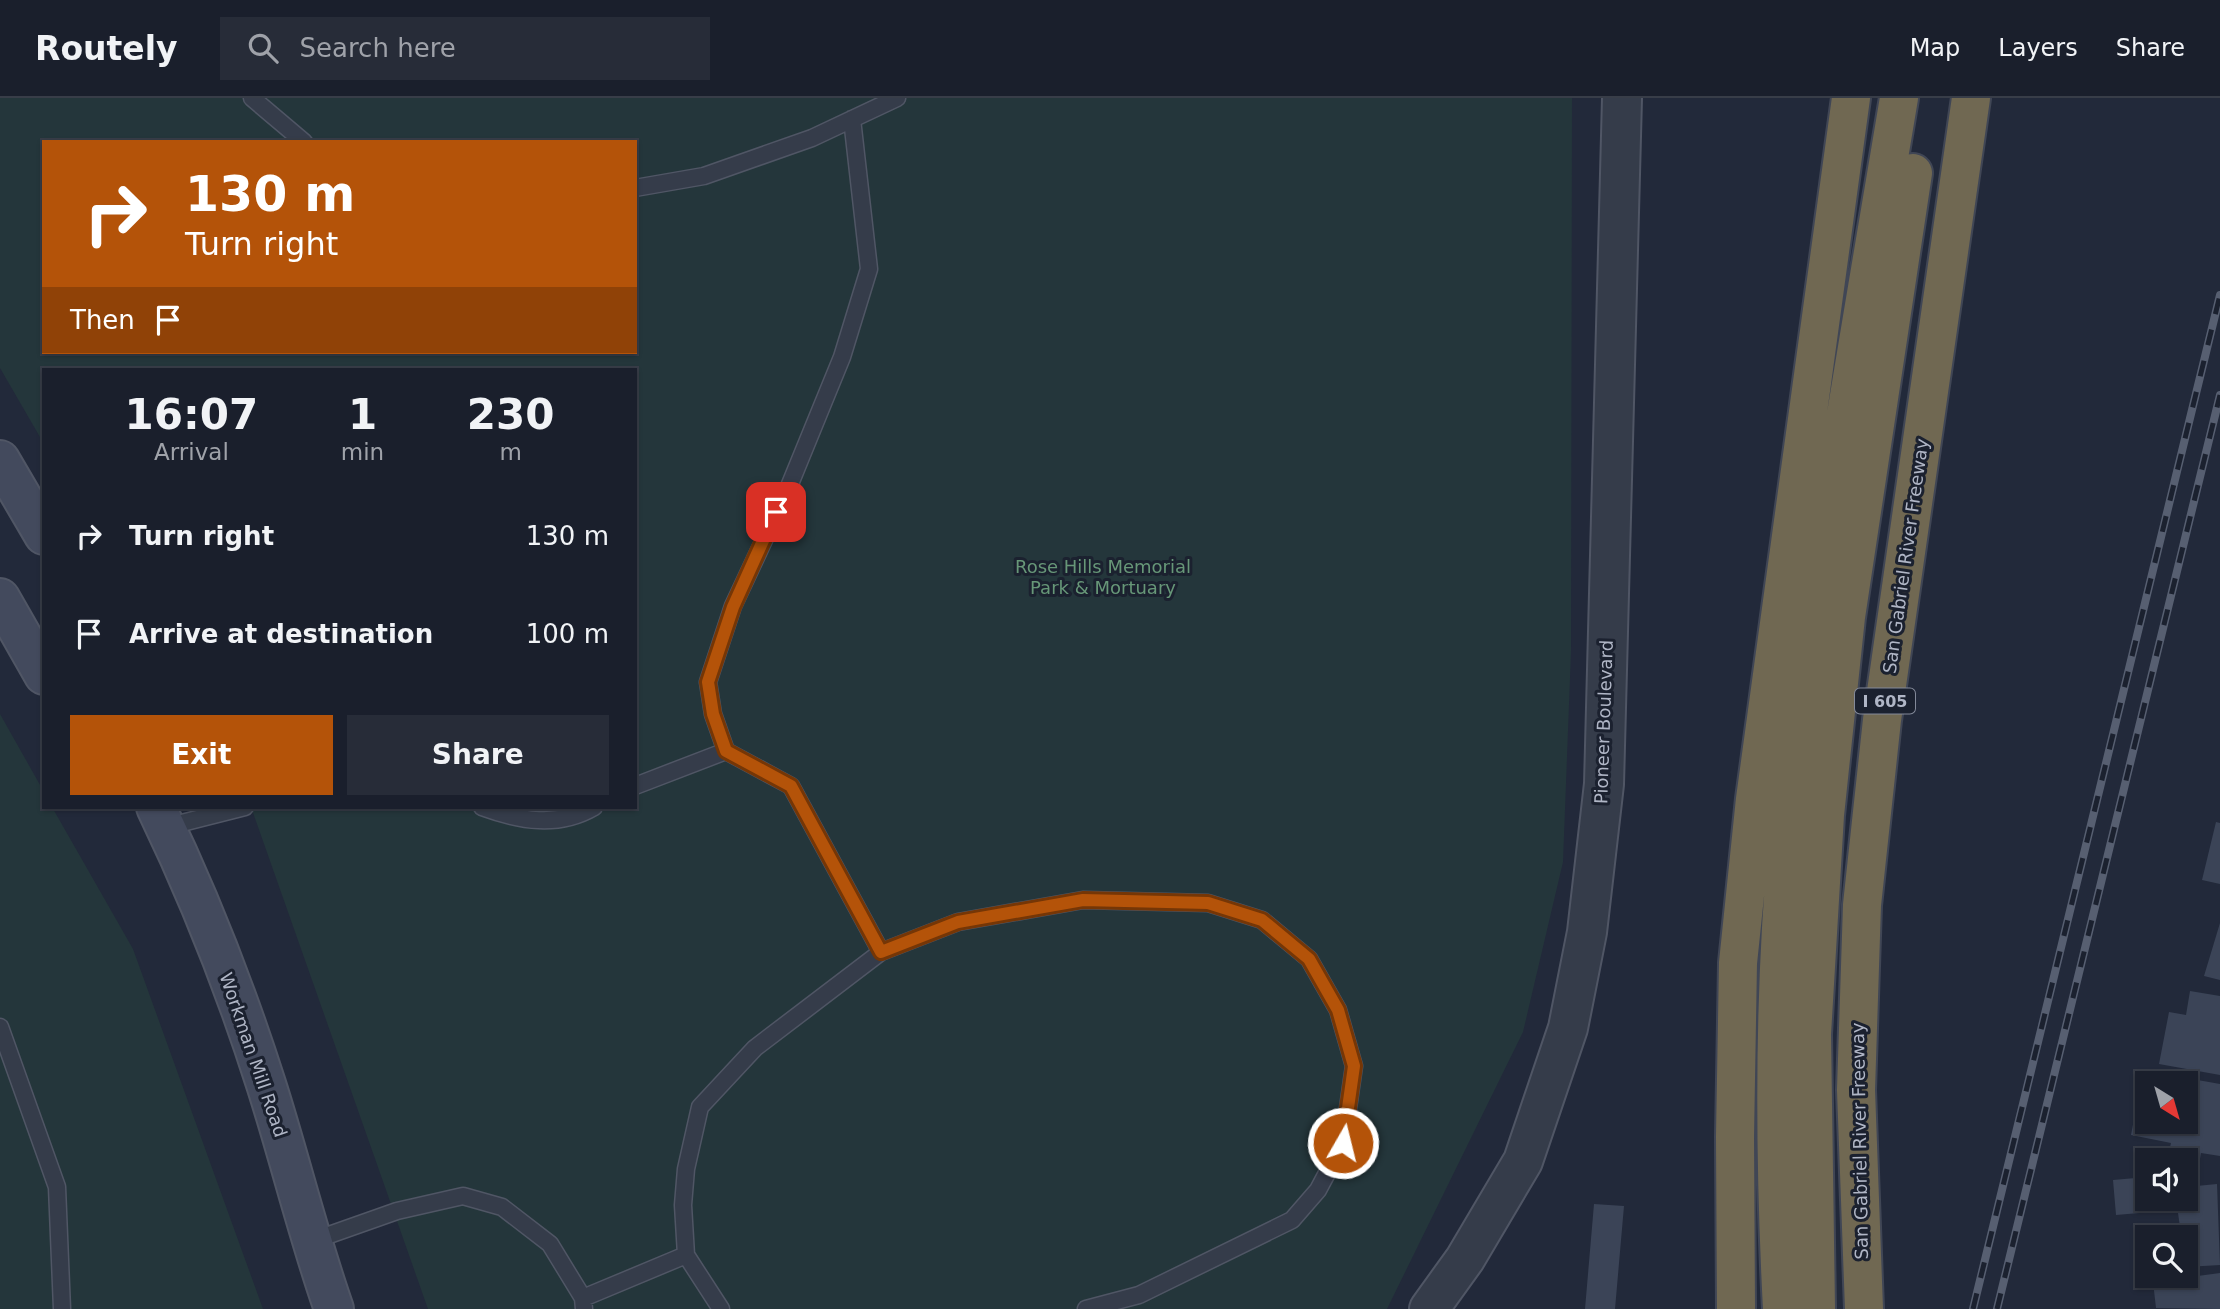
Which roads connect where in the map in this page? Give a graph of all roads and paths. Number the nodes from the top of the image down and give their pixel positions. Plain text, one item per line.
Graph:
1 (252, 98) edge
2 (897, 98) edge
3 (1622, 98) edge
4 (1851, 98) edge
5 (1899, 98) edge
6 (1924, 98) edge
7 (1971, 98) edge
8 (852, 119) junction
9 (302, 140) edge
10 (637, 188) edge
11 (0, 460) edge
12 (42, 532) edge
13 (0, 598) edge
14 (42, 672) edge
15 (726, 751) junction
16 (637, 785) edge
17 (228, 809) edge
18 (488, 809) edge
19 (590, 809) edge
20 (161, 817) edge
21 (881, 952) junction
22 (0, 1027) edge
23 (310, 1242) junction
24 (686, 1255) junction
25 (584, 1303) edge
26 (62, 1309) edge
27 (334, 1309) edge
28 (721, 1309) edge
29 (1086, 1309) edge
30 (1429, 1309) edge
31 (1736, 1309) edge
32 (1782, 1309) edge
33 (1816, 1309) edge
34 (1864, 1309) edge

1 - 9 lane
2 - 8 lane
3 - 30 street, Pioneer Boulevard
4 - 31 highway
5 - 32 highway
6 - 33 highway
7 - 34 highway, San Gabriel River Freeway / I 605
8 - 10 lane
8 - 15 lane
11 - 12 main road
13 - 14 main road
15 - 16 lane
15 - 21 lane
17 - 20 lane
18 - 19 lane
20 - 23 main road, Workman Mill Road
21 - 24 lane
21 - 29 lane
22 - 26 lane
23 - 25 lane
23 - 27 main road, Workman Mill Road
24 - 25 lane
24 - 28 lane

